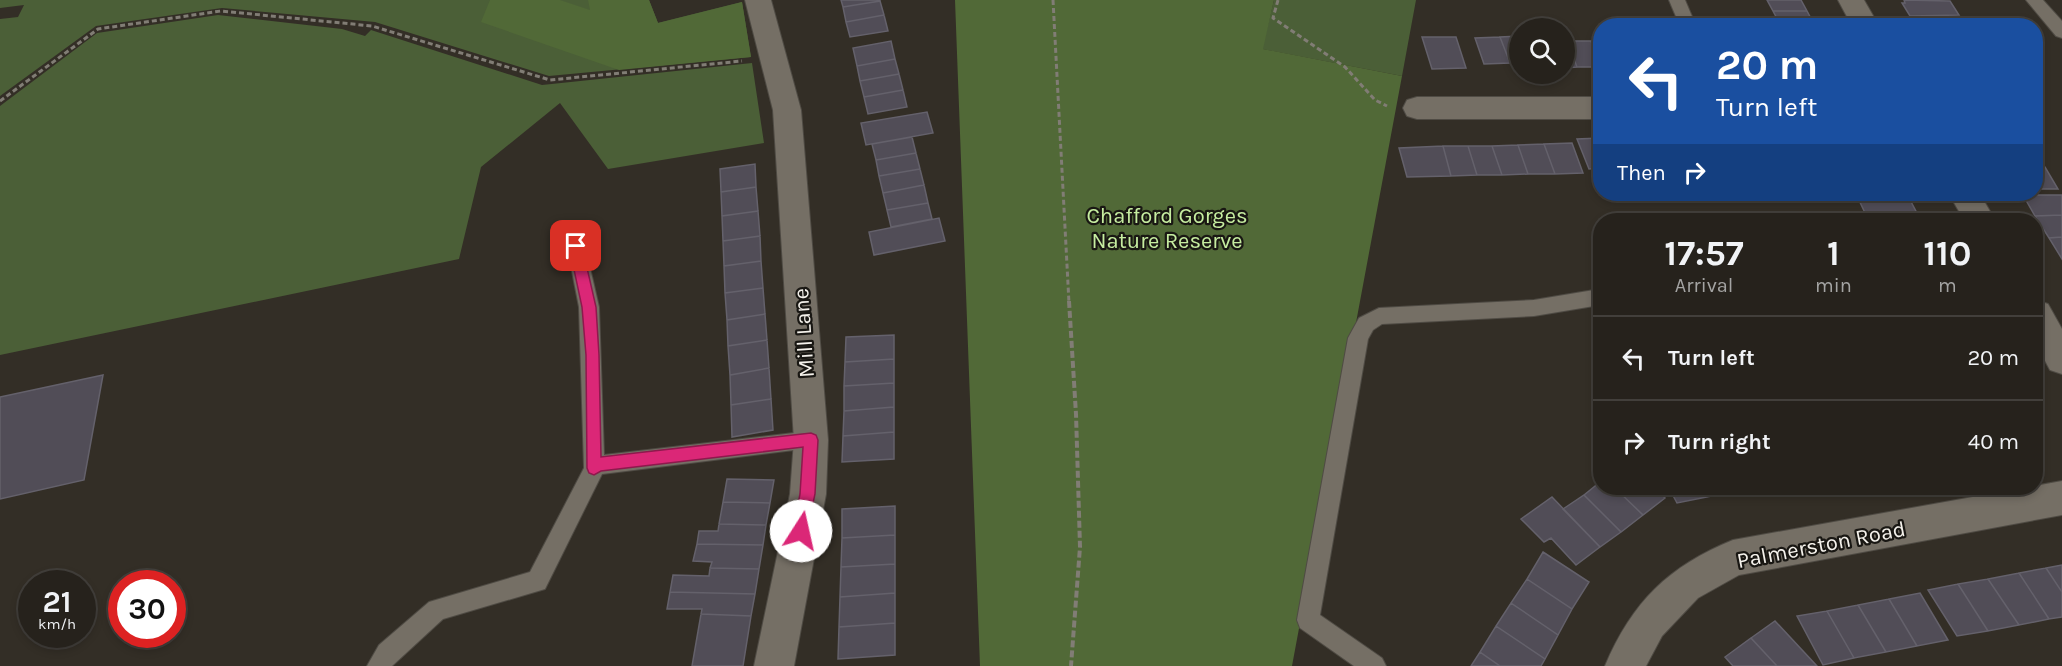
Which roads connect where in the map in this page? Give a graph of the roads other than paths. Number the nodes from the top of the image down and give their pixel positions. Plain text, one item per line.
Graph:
1 (758, 0) edge
2 (1677, 0) edge
3 (1851, 0) edge
4 (2034, 0) edge
5 (1685, 18) edge
6 (1861, 18) edge
7 (2062, 32) edge
8 (1417, 108) road end
9 (1593, 108) edge
10 (576, 246) dead end
11 (1593, 298) edge
12 (2043, 326) edge
13 (2062, 360) edge
14 (811, 440) junction
15 (594, 468) junction
16 (2062, 498) edge
17 (380, 666) edge
18 (774, 666) edge
19 (1374, 666) edge
20 (1624, 666) edge

1 - 14 street, Mill Lane
2 - 5 lane
3 - 6 street
4 - 7 lane
8 - 9 street
10 - 15 lane
11 - 19 lane
12 - 13 street
14 - 15 lane
14 - 18 street, Mill Lane
15 - 17 lane
16 - 20 street, Palmerston Road

